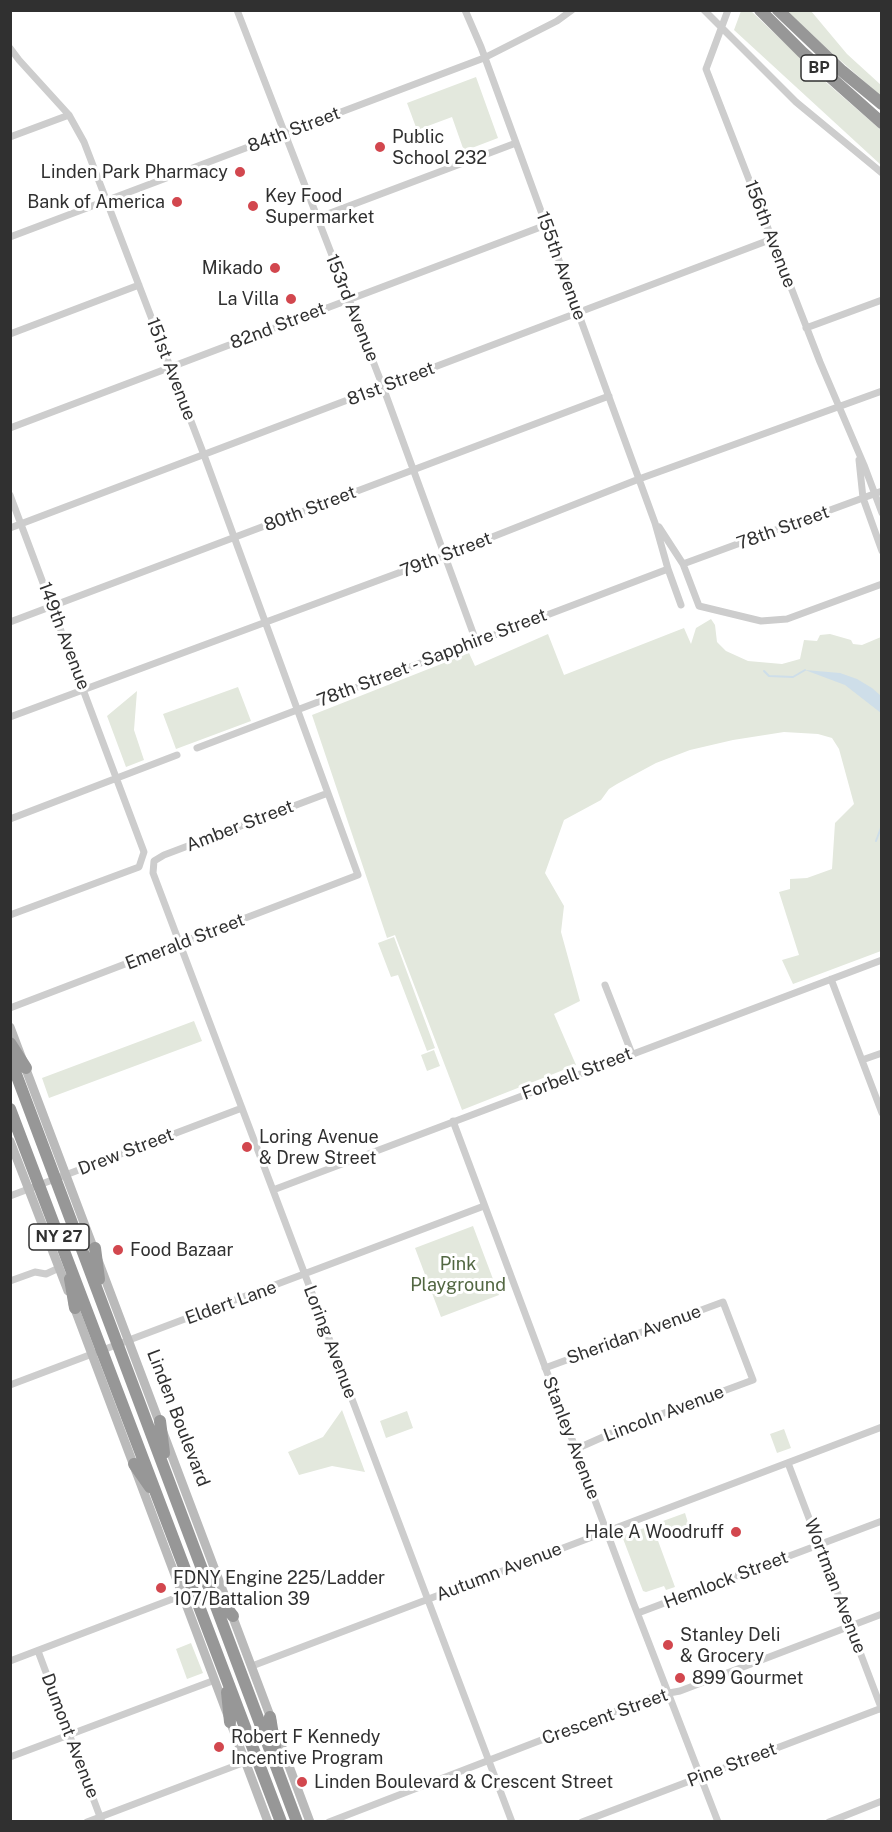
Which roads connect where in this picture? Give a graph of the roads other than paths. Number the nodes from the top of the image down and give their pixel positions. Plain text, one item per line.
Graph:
1 (237, 10) edge
2 (465, 10) edge
3 (572, 10) edge
4 (704, 10) edge
5 (728, 10) edge
6 (760, 10) edge
7 (778, 10) edge
8 (722, 28) junction
9 (10, 48) edge
10 (484, 58) junction
11 (882, 104) edge
12 (69, 115) junction
13 (882, 123) edge
14 (284, 134) junction
15 (10, 137) edge
16 (516, 143) junction
17 (882, 173) edge
18 (107, 200) junction
19 (317, 218) junction
20 (546, 225) junction
21 (10, 237) edge
22 (772, 239) junction
23 (139, 285) junction
24 (349, 299) junction
25 (882, 300) edge
26 (578, 313) junction
27 (806, 328) junction
28 (10, 334) edge
29 (171, 368) junction
30 (383, 387) junction
31 (882, 391) edge
32 (609, 396) junction
33 (838, 407) junction
34 (10, 428) edge
35 (204, 455) junction
36 (859, 457) junction
37 (414, 470) junction
38 (639, 479) junction
39 (878, 492) edge
40 (10, 495) edge
41 (863, 498) junction
42 (882, 513) edge
43 (656, 523) junction
44 (21, 524) junction
45 (10, 528) edge
46 (234, 538) junction
47 (882, 551) edge
48 (444, 556) junction
49 (683, 564) junction
50 (668, 569) junction
51 (882, 584) edge
52 (681, 604) dead end
53 (52, 607) junction
54 (10, 622) edge
55 (265, 623) junction
56 (476, 641) junction
57 (85, 691) junction
58 (296, 710) junction
59 (10, 717) edge
60 (197, 748) dead end
61 (177, 755) dead end
62 (117, 777) junction
63 (328, 793) junction
64 (10, 819) edge
65 (154, 861) joint
66 (10, 915) edge
67 (180, 945) junction
68 (882, 960) edge
69 (831, 979) junction
70 (605, 985) dead end
71 (10, 1008) edge
72 (10, 1027) edge
73 (10, 1043) edge
74 (882, 1053) edge
75 (632, 1054) junction
76 (10, 1059) edge
77 (862, 1060) junction
78 (27, 1068) junction
79 (242, 1108) junction
80 (10, 1109) edge
81 (882, 1113) edge
82 (453, 1121) junction
83 (10, 1141) edge
84 (62, 1176) junction
85 (34, 1187) junction
86 (273, 1190) junction
87 (10, 1196) edge
88 (484, 1206) junction
89 (95, 1248) junction
90 (67, 1257) junction
91 (59, 1268) junction
92 (305, 1275) junction
93 (10, 1281) edge
94 (102, 1301) junction
95 (75, 1308) junction
96 (124, 1342) junction
97 (98, 1352) junction
98 (545, 1368) junction
99 (753, 1380) joint
100 (10, 1384) edge
101 (160, 1421) junction
102 (882, 1427) edge
103 (576, 1449) junction
104 (788, 1463) junction
105 (134, 1464) junction
106 (167, 1475) junction
107 (162, 1506) junction
108 (882, 1521) edge
109 (607, 1531) junction
110 (819, 1545) junction
111 (209, 1585) junction
112 (183, 1595) junction
113 (428, 1599) junction
114 (638, 1613) junction
115 (882, 1614) edge
116 (233, 1616) junction
117 (850, 1626) junction
118 (38, 1651) junction
119 (10, 1661) edge
120 (252, 1666) junction
121 (224, 1670) junction
122 (215, 1680) junction
123 (669, 1693) junction
124 (881, 1709) edge
125 (270, 1716) junction
126 (230, 1722) junction
127 (69, 1734) junction
128 (10, 1757) edge
129 (488, 1760) junction
130 (245, 1762) junction
131 (280, 1774) junction
132 (701, 1776) junction
133 (882, 1802) edge
134 (101, 1819) edge
135 (87, 1821) edge
136 (268, 1821) edge
137 (281, 1821) edge
138 (297, 1821) edge
139 (310, 1821) edge
140 (329, 1821) edge
141 (512, 1821) edge
142 (582, 1821) edge
143 (718, 1821) edge
144 (829, 1821) edge

1 - 14 street, 153rd Avenue
2 - 10 street, 155th Avenue
3 - 10 street, 84th Street
4 - 8 street
5 - 8 street, 156th Avenue
6 - 13 highway, BP
7 - 11 highway, BP
8 - 17 street
8 - 22 street, 156th Avenue
9 - 12 street, 151st Avenue
10 - 14 street, 84th Street
10 - 16 street, 155th Avenue
12 - 15 street
12 - 18 street, 151st Avenue
14 - 18 street, 84th Street
14 - 19 street, 153rd Avenue
16 - 19 street
16 - 20 street, 155th Avenue
18 - 21 street, 84th Street
18 - 23 street, 151st Avenue
19 - 24 street, 153rd Avenue
20 - 24 street, 82nd Street
20 - 26 street, 155th Avenue
22 - 26 street, 81st Street
22 - 27 street, 156th Avenue
23 - 28 street
23 - 29 street, 151st Avenue
24 - 29 street, 82nd Street
24 - 30 street, 153rd Avenue
25 - 27 street
26 - 30 street, 81st Street
26 - 32 street, 155th Avenue
27 - 33 street, 156th Avenue
29 - 34 street, 82nd Street
29 - 35 street, 151st Avenue
30 - 35 street, 81st Street
30 - 37 street, 153rd Avenue
31 - 33 street, 79th Street
32 - 37 street, 80th Street
32 - 38 street, 155th Avenue
33 - 36 street, 156th Avenue
33 - 38 street, 79th Street
35 - 44 street, 81st Street
35 - 46 street, 151st Avenue
36 - 39 street, 156th Avenue
36 - 41 street, 156th Avenue
37 - 46 street, 80th Street
37 - 48 street, 153rd Avenue
38 - 43 street, 155th Avenue
38 - 48 street, 79th Street
39 - 41 street, 78th Street
39 - 42 street, 156th Avenue
40 - 44 street, 149th Avenue
41 - 47 street, 156th Avenue
41 - 49 street, 78th Street
43 - 49 street, 155th Avenue
43 - 50 street, 155th Avenue
44 - 45 street, 81st Street
44 - 53 street, 149th Avenue
46 - 53 street, 80th Street
46 - 55 street, 151st Avenue
48 - 55 street, 79th Street
48 - 56 street, 153rd Avenue
49 - 51 street, 155th Avenue
50 - 52 street, 155th Avenue
50 - 56 street, 78th Street - Sapphire Street
53 - 54 street, 80th Street
53 - 57 street, 149th Avenue
55 - 57 street, 79th Street
55 - 58 street, 151st Avenue
56 - 58 street, 78th Street - Sapphire Street
57 - 59 street, 79th Street
57 - 62 street, 149th Avenue
58 - 60 street, 78th Street - Sapphire Street
58 - 63 street
61 - 62 street
62 - 64 street
62 - 66 street
63 - 65 street, Amber Street
63 - 67 street, Emerald Street
65 - 67 street, Loring Avenue
67 - 71 street, Emerald Street
67 - 79 street, Loring Avenue
68 - 69 street, Forbell Street
69 - 75 street, Forbell Street
69 - 77 street
70 - 75 street
72 - 78 street, Linden Boulevard
73 - 78 highway
74 - 77 street
75 - 82 street, Forbell Street
76 - 84 highway, Linden Boulevard / NY 27
77 - 81 street
78 - 84 street, Linden Boulevard
79 - 84 street, Drew Street
79 - 86 street, Loring Avenue
80 - 85 highway, NY 27
82 - 86 street, Forbell Street
82 - 88 street, Stanley Avenue
83 - 85 street
84 - 85 street, Drew Street
84 - 89 street, Linden Boulevard
84 - 94 highway, Linden Boulevard / NY 27
85 - 87 street, Drew Street
85 - 90 highway, NY 27
85 - 91 street
86 - 92 street, Loring Avenue
88 - 92 street, Eldert Lane
88 - 98 street, Stanley Avenue
89 - 94 highway
89 - 96 street, Linden Boulevard
90 - 95 highway
90 - 97 highway, NY 27
91 - 93 street
91 - 95 street
92 - 96 street, Eldert Lane
92 - 113 street, Loring Avenue
94 - 96 highway, Linden Boulevard / NY 27
95 - 97 street
96 - 97 street, Eldert Lane
96 - 101 street, Linden Boulevard
96 - 106 highway, Linden Boulevard / NY 27
97 - 100 street, Eldert Lane
97 - 105 street
97 - 107 highway, NY 27
98 - 99 street, Sheridan Avenue
98 - 103 street, Stanley Avenue
99 - 103 street, Lincoln Avenue
101 - 106 highway
101 - 116 street, Linden Boulevard
102 - 104 street, Autumn Avenue
103 - 109 street, Stanley Avenue
104 - 109 street, Autumn Avenue
104 - 110 street, Wortman Avenue
105 - 107 highway
105 - 112 street
106 - 111 highway, Linden Boulevard / NY 27
107 - 121 highway, NY 27
108 - 110 street, Hemlock Street
109 - 113 street, Autumn Avenue
109 - 114 street, Stanley Avenue
110 - 114 street, Hemlock Street
110 - 117 street, Wortman Avenue
111 - 116 highway
111 - 131 highway, Linden Boulevard / NY 27
112 - 118 street
112 - 122 street
113 - 120 street, Autumn Avenue
113 - 129 street, Loring Avenue
114 - 123 street, Stanley Avenue
115 - 117 street, Crescent Street
116 - 120 street, Linden Boulevard
117 - 123 street, Crescent Street
117 - 124 street, Wortman Avenue
118 - 119 street
118 - 127 street, Dumont Avenue
120 - 125 street, Linden Boulevard
121 - 126 highway
121 - 137 highway, NY 27
122 - 126 street
122 - 127 street
123 - 129 street, Crescent Street
123 - 132 street, Stanley Avenue
124 - 132 street, Pine Street
125 - 131 highway
125 - 139 street, Linden Boulevard
126 - 130 street
127 - 128 street
127 - 134 street, Dumont Avenue
129 - 140 street, Crescent Street
129 - 141 street, Loring Avenue
130 - 134 street
130 - 136 street
131 - 138 highway, Linden Boulevard / NY 27
132 - 142 street, Pine Street
132 - 143 street, Stanley Avenue
133 - 144 street
134 - 135 street

